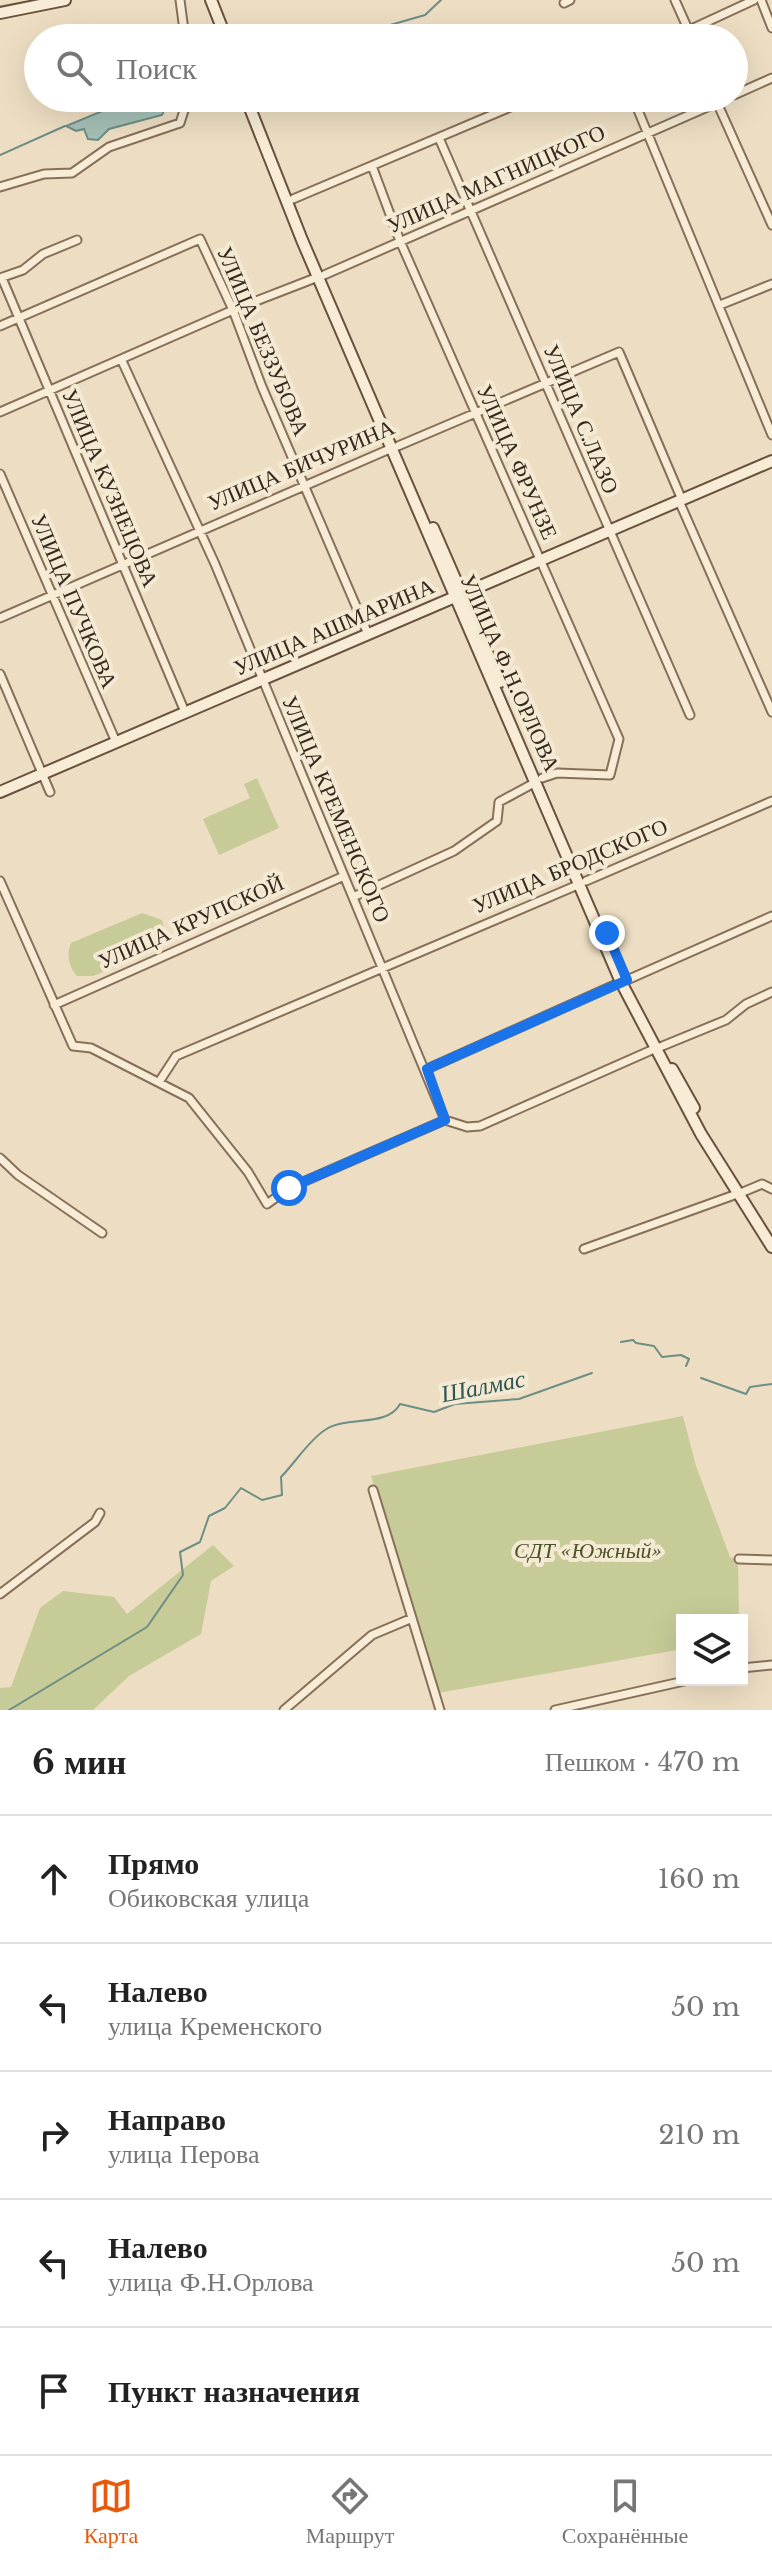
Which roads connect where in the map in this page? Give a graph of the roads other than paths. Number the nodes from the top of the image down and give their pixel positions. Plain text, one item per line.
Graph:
1 (65, 0) edge
2 (180, 0) edge
3 (204, 0) edge
4 (211, 0) edge
5 (675, 0) edge
6 (754, 0) edge
7 (761, 0) edge
8 (0, 13) edge
9 (183, 24) edge
10 (214, 24) edge
11 (220, 24) edge
12 (686, 24) edge
13 (709, 24) edge
14 (772, 28) edge
15 (772, 78) edge
16 (748, 89) edge
17 (184, 112) edge
18 (252, 112) edge
19 (259, 112) edge
20 (499, 112) edge
21 (639, 112) edge
22 (690, 112) edge
23 (721, 112) edge
24 (648, 132) junction
25 (439, 138) junction
26 (372, 166) junction
27 (0, 187) edge
28 (293, 199) junction
29 (473, 210) junction
30 (772, 225) edge
31 (77, 240) dead end
32 (400, 241) junction
33 (321, 276) junction
34 (1, 278) edge
35 (772, 284) edge
36 (720, 305) junction
37 (233, 310) junction
38 (18, 318) junction
39 (0, 326) edge
40 (122, 361) junction
41 (546, 383) junction
42 (49, 390) junction
43 (0, 412) edge
44 (475, 412) junction
45 (772, 435) edge
46 (395, 447) junction
47 (772, 461) edge
48 (0, 474) edge
49 (305, 488) junction
50 (681, 500) junction
51 (198, 531) junction
52 (610, 531) junction
53 (542, 560) junction
54 (122, 565) junction
55 (52, 595) junction
56 (458, 596) junction
57 (0, 618) edge
58 (368, 634) junction
59 (0, 674) edge
60 (262, 680) junction
61 (771, 707) edge
62 (185, 712) junction
63 (690, 715) dead end
64 (116, 742) junction
65 (42, 773) junction
66 (539, 780) junction
67 (0, 792) edge
68 (50, 792) dead end
69 (772, 801) edge
70 (344, 876) junction
71 (0, 881) edge
72 (583, 882) junction
73 (353, 897) junction
74 (772, 916) edge
75 (384, 968) junction
76 (624, 981) junction
77 (772, 992) edge
78 (54, 1005) junction
79 (657, 1048) junction
80 (427, 1069) junction
81 (159, 1082) junction
82 (445, 1120) junction
83 (0, 1158) edge
84 (772, 1189) edge
85 (740, 1193) junction
86 (102, 1233) dead end
87 (772, 1236) edge
88 (772, 1247) edge
89 (584, 1249) dead end
90 (373, 1490) dead end
91 (100, 1513) dead end
92 (739, 1559) dead end
93 (772, 1560) edge
94 (0, 1594) edge
95 (410, 1619) junction
96 (772, 1665) edge
97 (748, 1667) edge
98 (676, 1683) edge
99 (284, 1710) edge
100 (440, 1710) edge
101 (555, 1710) edge

1 - 8 main road
2 - 9 street
3 - 10 main road
4 - 11 main road
5 - 12 street
6 - 13 street
7 - 14 street
15 - 16 street
17 - 27 street
18 - 33 main road, УЛИЦА Ф.Н.ОРЛОВА
19 - 28 main road, УЛИЦА Ф.Н.ОРЛОВА
20 - 25 street
21 - 24 street
22 - 24 street, УЛИЦА МАГНИЦКОГО
23 - 30 street
24 - 29 street, УЛИЦА МАГНИЦКОГО
24 - 36 street
25 - 26 street
25 - 29 street, УЛИЦА С.ЛАЗО
26 - 28 street
26 - 32 street, УЛИЦА ФРУНЗЕ
28 - 33 main road, УЛИЦА Ф.Н.ОРЛОВА
29 - 32 street, УЛИЦА МАГНИЦКОГО
29 - 41 street, УЛИЦА С.ЛАЗО
31 - 34 street
32 - 33 street, УЛИЦА МАГНИЦКОГО
32 - 44 street, УЛИЦА ФРУНЗЕ
33 - 37 street, УЛИЦА МАГНИЦКОГО
33 - 46 main road, УЛИЦА Ф.Н.ОРЛОВА
34 - 38 street, УЛИЦА КУЗНЕЦОВА
35 - 36 street
36 - 45 street
37 - 38 street, УЛИЦА БЕЗЗУБОВА
37 - 40 street, УЛИЦА МАГНИЦКОГО
37 - 49 street, УЛИЦА БЕЗЗУБОВА
38 - 39 street
38 - 42 street, УЛИЦА КУЗНЕЦОВА
40 - 42 street, УЛИЦА МАГНИЦКОГО
40 - 51 street, УЛИЦА КРЕМЕНСКОГО
41 - 44 street, УЛИЦА БИЧУРИНА
41 - 50 street, УЛИЦА БИЧУРИНА
41 - 52 street, УЛИЦА С.ЛАЗО
42 - 43 street, УЛИЦА МАГНИЦКОГО
42 - 54 street, УЛИЦА КУЗНЕЦОВА
44 - 46 street, УЛИЦА БИЧУРИНА
44 - 53 street, УЛИЦА ФРУНЗЕ
46 - 49 street, УЛИЦА БИЧУРИНА
46 - 56 main road, УЛИЦА Ф.Н.ОРЛОВА
47 - 50 main road, УЛИЦА АШМАРИНА
48 - 55 street, УЛИЦА ПУЧКОВА
49 - 51 street, УЛИЦА БИЧУРИНА
49 - 58 street, УЛИЦА БЕЗЗУБОВА
50 - 52 main road, УЛИЦА АШМАРИНА
50 - 61 street
51 - 54 street, УЛИЦА БИЧУРИНА
51 - 60 street, УЛИЦА КРЕМЕНСКОГО
52 - 53 main road, УЛИЦА АШМАРИНА
52 - 63 street, УЛИЦА С.ЛАЗО
53 - 56 main road, УЛИЦА АШМАРИНА
53 - 66 street, УЛИЦА ФРУНЗЕ
54 - 55 street, УЛИЦА БИЧУРИНА
54 - 62 street, УЛИЦА КУЗНЕЦОВА
55 - 57 street, УЛИЦА БИЧУРИНА
55 - 64 street, УЛИЦА ПУЧКОВА
56 - 58 main road, УЛИЦА АШМАРИНА
56 - 66 main road, УЛИЦА Ф.Н.ОРЛОВА
58 - 60 main road, УЛИЦА АШМАРИНА
59 - 65 street
60 - 62 main road, УЛИЦА АШМАРИНА
60 - 70 street, УЛИЦА КРЕМЕНСКОГО
62 - 64 main road, УЛИЦА АШМАРИНА
64 - 65 main road, УЛИЦА АШМАРИНА
65 - 67 main road, УЛИЦА АШМАРИНА
65 - 68 street
66 - 72 main road, УЛИЦА Ф.Н.ОРЛОВА
66 - 73 street
69 - 72 street, УЛИЦА БРОДСКОГО
70 - 73 street, УЛИЦА КРЕМЕНСКОГО
70 - 78 street, УЛИЦА КРУПСКОЙ
71 - 78 street
72 - 75 street, УЛИЦА БРОДСКОГО
72 - 76 main road, УЛИЦА Ф.Н.ОРЛОВА
73 - 75 street, УЛИЦА КРЕМЕНСКОГО
74 - 76 street
75 - 80 street, УЛИЦА КРЕМЕНСКОГО
75 - 81 street, УЛИЦА БРОДСКОГО
76 - 79 main road, УЛИЦА Ф.Н.ОРЛОВА
76 - 80 street
77 - 79 street
78 - 81 street
79 - 82 street
79 - 85 main road, УЛИЦА Ф.Н.ОРЛОВА
80 - 82 street, УЛИЦА КРЕМЕНСКОГО
81 - 82 street
83 - 86 street
84 - 85 street
85 - 87 main road, УЛИЦА Ф.Н.ОРЛОВА
85 - 88 main road, УЛИЦА Ф.Н.ОРЛОВА
85 - 89 street
90 - 95 street
91 - 94 street
92 - 93 street
95 - 99 street
95 - 100 street
96 - 97 street
98 - 101 street

